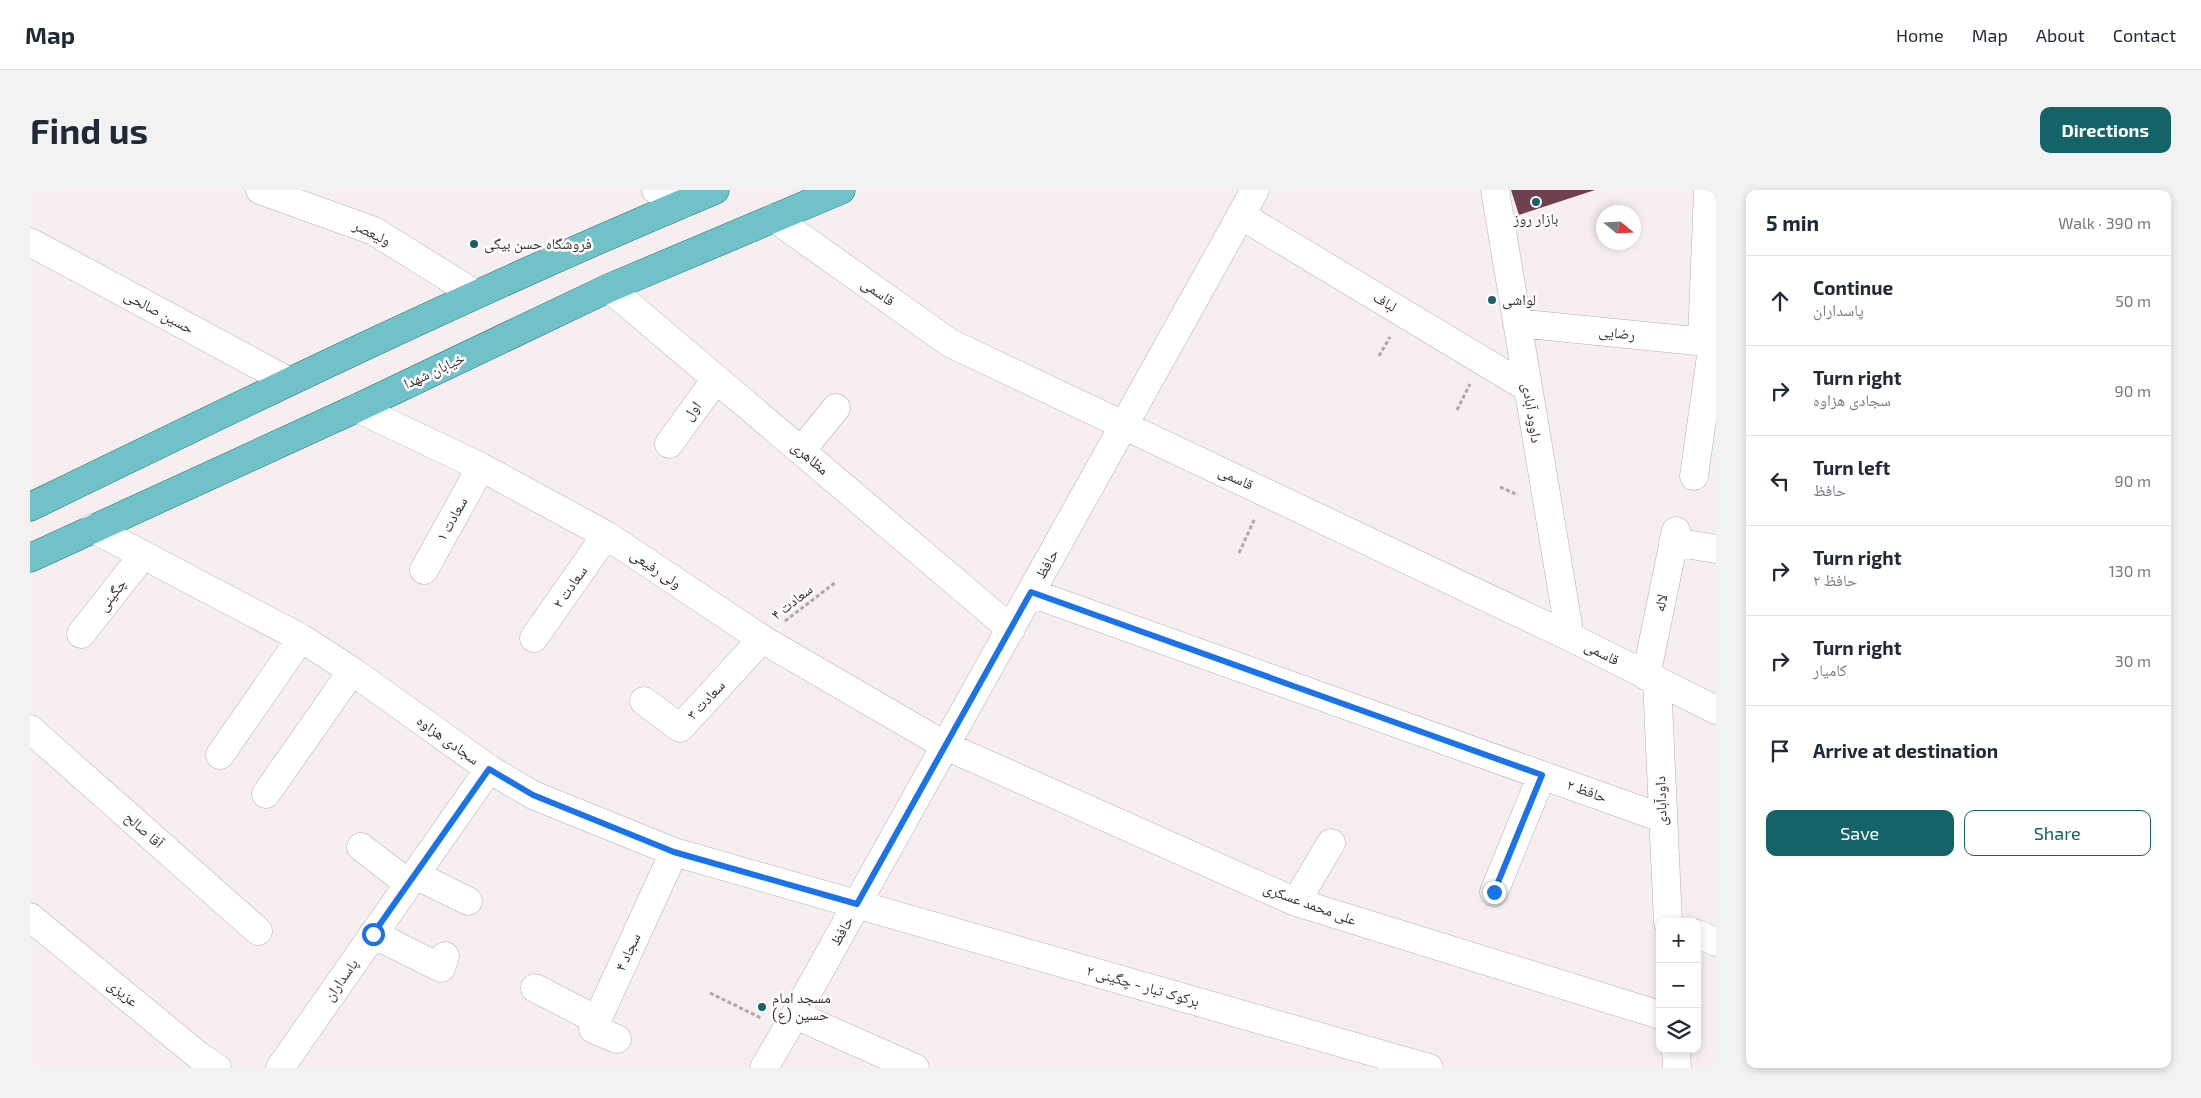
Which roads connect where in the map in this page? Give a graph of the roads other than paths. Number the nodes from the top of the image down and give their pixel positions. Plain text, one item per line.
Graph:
1 (260, 190) edge
2 (656, 190) edge
3 (715, 190) edge
4 (841, 190) edge
5 (1255, 190) edge
6 (1495, 190) edge
7 (1708, 190) edge
8 (682, 204) junction
9 (1242, 216) junction
10 (774, 218) junction
11 (30, 242) edge
12 (609, 288) junction
13 (476, 294) junction
14 (1517, 323) junction
15 (1710, 342) edge
16 (716, 379) junction
17 (288, 381) junction
18 (1528, 388) junction
19 (357, 408) junction
20 (836, 408) dead end
21 (1125, 425) junction
22 (669, 444) dead end
23 (801, 451) junction
24 (481, 467) junction
25 (1694, 476) dead end
26 (30, 507) edge
27 (92, 528) junction
28 (606, 535) junction
29 (1716, 549) edge
30 (143, 555) junction
31 (30, 558) edge
32 (424, 570) dead end
33 (1031, 592) junction
34 (1011, 629) junction
35 (81, 634) dead end
36 (1570, 637) junction
37 (301, 638) junction
38 (534, 638) dead end
39 (762, 639) junction
40 (352, 671) junction
41 (1651, 678) junction
42 (644, 701) dead end
43 (1716, 710) edge
44 (30, 729) edge
45 (946, 746) junction
46 (220, 755) dead end
47 (489, 769) junction
48 (1542, 775) junction
49 (266, 794) dead end
50 (1662, 818) junction
51 (1330, 842) dead end
52 (362, 846) dead end
53 (674, 852) junction
54 (412, 879) junction
55 (1494, 892) dead end
56 (468, 901) dead end
57 (1296, 902) junction
58 (857, 904) junction
59 (30, 917) edge
60 (1668, 918) edge
61 (258, 931) dead end
62 (373, 934) junction
63 (1701, 936) edge
64 (1716, 942) edge
65 (446, 956) dead end
66 (535, 988) dead end
67 (1656, 1014) edge
68 (597, 1020) junction
69 (791, 1023) junction
70 (617, 1039) dead end
71 (1676, 1053) edge
72 (203, 1064) edge
73 (280, 1068) edge
74 (764, 1068) edge
75 (915, 1068) edge
76 (1429, 1068) edge
77 (1677, 1068) edge

1 - 13 street, ولیعصر
2 - 8 street
3 - 8 main road
4 - 10 main road, خیابان شهدا
5 - 9 street, حافظ
6 - 14 street, داوود آبادی
7 - 15 street
8 - 13 main road
9 - 18 street, لباف
9 - 21 street, حافظ
10 - 12 main road, خیابان شهدا
10 - 21 street, قاسمی
11 - 17 street, حسین صالحی
12 - 16 street, مظاهری
12 - 19 main road, خیابان شهدا
13 - 17 main road
14 - 15 street, رضایی
14 - 18 street, داوود آبادی
15 - 25 street
16 - 22 street, اول
16 - 23 street, مظاهری
17 - 26 main road
18 - 36 street, داوود آبادی
19 - 24 street, ولی رفیعی
19 - 27 main road, خیابان شهدا
20 - 23 street
21 - 33 street, حافظ
21 - 36 street, قاسمی
23 - 34 street, مظاهری
24 - 28 street, ولی رفیعی
24 - 32 street, سعادت ۱
27 - 30 street, سجادی هزاوه
27 - 31 main road, خیابان شهدا
28 - 38 street, سعادت ۲
28 - 39 street, ولی رفیعی
29 - 41 street, لاله
30 - 35 street, چگینی
30 - 37 street, سجادی هزاوه
33 - 34 street, حافظ
33 - 48 street, حافظ ۲
34 - 45 street, حافظ
36 - 41 street, قاسمی
37 - 40 street, سجادی هزاوه
37 - 46 street
39 - 42 street, سعادت ۳
39 - 45 street, ولی رفیعی
40 - 47 street, سجادی هزاوه
40 - 49 street
41 - 43 street, قاسمی
41 - 50 street, داودآبادی
44 - 61 street, آقا صالح
45 - 57 street, علی محمد عسکری
45 - 58 street, حافظ
47 - 53 street, سجادی هزاوه
47 - 54 street, پاسداران
48 - 50 street, حافظ ۲
48 - 55 street
50 - 60 street, داودآبادی
51 - 57 street
52 - 54 street
53 - 58 street, سجادی هزاوه
53 - 68 street, سجاد ۴
54 - 56 street
54 - 62 street, پاسداران
57 - 67 street, علی محمد عسکری
58 - 69 street, حافظ
58 - 76 street, برکوک تبار - چگینی ۲
59 - 72 street, عزیزی
62 - 65 street
62 - 73 street, پاسداران
63 - 64 street
66 - 68 street
68 - 70 street
69 - 74 street, حافظ
69 - 75 street
71 - 77 street

